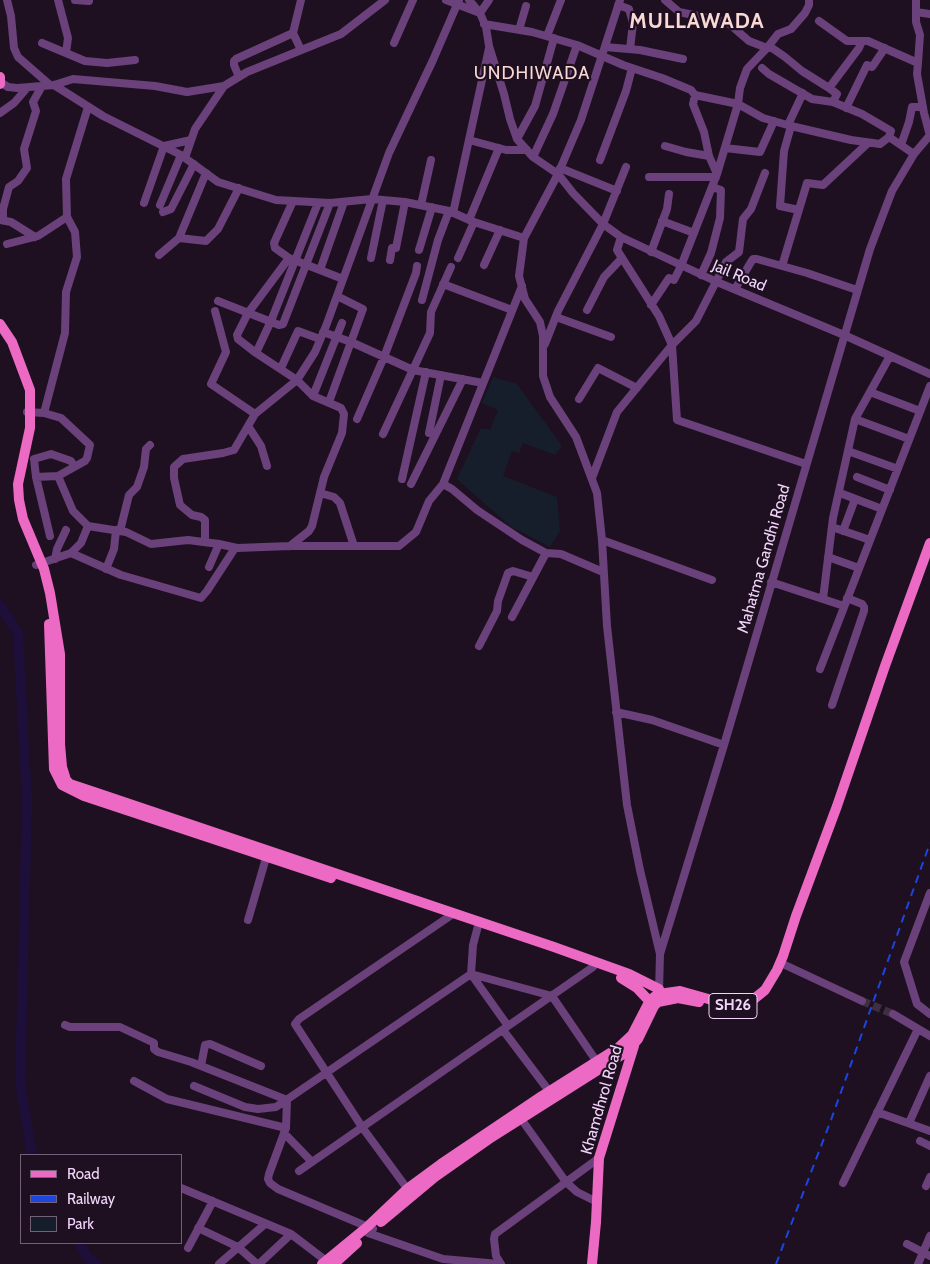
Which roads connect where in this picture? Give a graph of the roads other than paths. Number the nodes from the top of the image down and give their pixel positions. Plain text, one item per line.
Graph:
1 (7, 0) edge
2 (58, 0) edge
3 (75, 0) edge
4 (300, 0) edge
5 (385, 0) edge
6 (413, 0) edge
7 (446, 0) edge
8 (469, 0) edge
9 (489, 0) edge
10 (561, 0) edge
11 (665, 0) edge
12 (808, 0) edge
13 (916, 0) edge
14 (89, 1) edge
15 (458, 2) edge
16 (374, 3) edge
17 (619, 3) edge
18 (526, 6) dead end
19 (916, 12) junction
20 (480, 13) junction
21 (930, 14) edge
22 (818, 21) dead end
23 (484, 24) junction
24 (519, 30) junction
25 (293, 33) junction
26 (550, 37) junction
27 (862, 41) junction
28 (42, 43) dead end
29 (394, 43) dead end
30 (577, 45) junction
31 (489, 46) junction
32 (767, 48) junction
33 (884, 48) junction
34 (630, 49) junction
35 (301, 50) junction
36 (603, 51) junction
37 (252, 52) junction
38 (66, 53) junction
39 (683, 59) dead end
40 (135, 60) dead end
41 (918, 63) junction
42 (258, 68) junction
43 (632, 68) junction
44 (762, 68) dead end
45 (0, 76) edge
46 (239, 77) junction
47 (0, 83) edge
48 (48, 85) junction
49 (224, 86) junction
50 (27, 88) junction
51 (829, 88) junction
52 (803, 93) junction
53 (695, 95) junction
54 (833, 102) junction
55 (738, 104) junction
56 (922, 106) junction
57 (88, 107) junction
58 (846, 108) junction
59 (0, 113) edge
60 (774, 121) junction
61 (789, 125) junction
62 (930, 136) edge
63 (889, 137) junction
64 (517, 139) junction
65 (191, 140) junction
66 (469, 140) junction
67 (868, 143) junction
68 (901, 145) junction
69 (164, 146) junction
70 (665, 146) dead end
71 (498, 148) junction
72 (725, 148) junction
73 (530, 154) junction
74 (914, 154) junction
75 (709, 156) junction
76 (183, 157) junction
77 (432, 160) dead end
78 (600, 160) dead end
79 (194, 164) junction
80 (626, 167) dead end
81 (559, 171) junction
82 (206, 173) junction
83 (765, 173) dead end
84 (716, 176) junction
85 (649, 177) dead end
86 (712, 187) junction
87 (238, 188) junction
88 (617, 191) junction
89 (669, 194) dead end
90 (372, 199) junction
91 (383, 200) junction
92 (293, 201) junction
93 (344, 202) junction
94 (405, 202) junction
95 (144, 203) dead end
96 (318, 203) junction
97 (330, 203) junction
98 (421, 205) junction
99 (432, 207) junction
100 (799, 210) junction
101 (451, 212) junction
102 (67, 217) junction
103 (1, 220) edge
104 (472, 221) junction
105 (662, 221) junction
106 (603, 224) junction
107 (500, 230) junction
108 (694, 233) junction
109 (34, 237) junction
110 (179, 238) junction
111 (524, 238) junction
112 (621, 238) junction
113 (7, 244) dead end
114 (419, 250) dead end
115 (651, 252) junction
116 (160, 255) dead end
117 (370, 258) dead end
118 (458, 258) dead end
119 (622, 258) junction
120 (292, 260) junction
121 (390, 260) dead end
122 (484, 264) dead end
123 (306, 265) junction
124 (417, 266) dead end
125 (681, 266) junction
126 (782, 266) junction
127 (451, 267) dead end
128 (320, 270) junction
129 (701, 275) junction
130 (343, 279) junction
131 (716, 282) junction
132 (443, 284) junction
133 (522, 286) junction
134 (735, 289) junction
135 (857, 290) junction
136 (337, 296) junction
137 (422, 300) dead end
138 (218, 301) dead end
139 (651, 305) junction
140 (512, 310) junction
141 (587, 310) dead end
142 (215, 311) dead end
143 (248, 313) junction
144 (556, 317) junction
145 (272, 322) junction
146 (342, 323) dead end
147 (0, 324) edge
148 (0, 334) edge
149 (322, 335) junction
150 (844, 335) junction
151 (336, 337) junction
152 (611, 337) dead end
153 (351, 342) junction
154 (672, 345) junction
155 (542, 350) junction
156 (256, 353) junction
157 (890, 356) junction
158 (384, 357) junction
159 (281, 368) junction
160 (413, 370) junction
161 (426, 372) junction
162 (930, 374) edge
163 (442, 375) junction
164 (464, 379) junction
165 (297, 380) junction
166 (483, 383) junction
167 (930, 386) edge
168 (637, 388) junction
169 (870, 392) junction
170 (313, 396) junction
171 (579, 400) dead end
172 (329, 402) junction
173 (920, 411) junction
174 (29, 412) junction
175 (44, 413) junction
176 (255, 414) junction
177 (357, 419) dead end
178 (855, 419) junction
179 (248, 426) junction
180 (383, 434) dead end
181 (429, 434) dead end
182 (909, 439) junction
183 (150, 445) dead end
184 (848, 451) junction
185 (806, 464) junction
186 (74, 466) junction
187 (267, 466) dead end
188 (898, 469) junction
189 (58, 476) junction
190 (36, 477) junction
191 (857, 477) dead end
192 (592, 478) junction
193 (402, 479) dead end
194 (411, 484) dead end
195 (443, 484) junction
196 (890, 490) junction
197 (320, 493) junction
198 (840, 493) junction
199 (855, 499) junction
200 (882, 509) junction
201 (88, 526) junction
202 (832, 527) junction
203 (66, 530) dead end
204 (118, 531) junction
205 (844, 531) junction
206 (50, 536) dead end
207 (602, 540) junction
208 (870, 540) junction
209 (205, 542) junction
210 (930, 543) edge
211 (220, 544) junction
212 (290, 546) junction
213 (354, 546) junction
214 (235, 548) junction
215 (72, 553) junction
216 (546, 553) junction
217 (930, 555) edge
218 (828, 557) junction
219 (56, 559) junction
220 (39, 565) junction
221 (209, 567) dead end
222 (859, 568) junction
223 (106, 569) junction
224 (603, 572) junction
225 (533, 577) junction
226 (712, 580) dead end
227 (771, 582) junction
228 (822, 599) junction
229 (846, 602) junction
230 (512, 617) dead end
231 (479, 646) dead end
232 (820, 669) dead end
233 (832, 705) dead end
234 (616, 712) junction
235 (724, 745) junction
236 (266, 858) junction
237 (930, 893) edge
238 (450, 916) junction
239 (248, 920) dead end
240 (478, 926) junction
241 (660, 954) junction
242 (786, 965) junction
243 (593, 967) junction
244 (471, 974) junction
245 (552, 996) junction
246 (656, 998) junction
247 (862, 1001) tunnel mouth
248 (894, 1014) tunnel mouth
249 (930, 1014) edge
250 (65, 1025) dead end
251 (505, 1028) junction
252 (918, 1029) junction
253 (930, 1036) edge
254 (633, 1040) junction
255 (597, 1062) junction
256 (201, 1066) junction
257 (261, 1066) dead end
258 (327, 1073) junction
259 (930, 1076) edge
260 (134, 1080) dead end
261 (194, 1086) dead end
262 (549, 1092) junction
263 (288, 1100) junction
264 (877, 1112) junction
265 (519, 1116) junction
266 (909, 1123) junction
267 (362, 1127) junction
268 (285, 1130) junction
269 (930, 1131) edge
270 (920, 1141) dead end
271 (930, 1146) edge
272 (599, 1158) junction
273 (312, 1162) junction
274 (299, 1170) dead end
275 (930, 1177) edge
276 (566, 1182) junction
277 (843, 1183) dead end
278 (926, 1186) dead end
279 (182, 1188) edge
280 (410, 1192) junction
281 (213, 1201) junction
282 (597, 1202) junction
283 (265, 1224) junction
284 (198, 1228) junction
285 (369, 1230) junction
286 (291, 1234) junction
287 (930, 1236) edge
288 (907, 1244) dead end
289 (238, 1247) junction
290 (188, 1248) dead end
291 (926, 1254) edge
292 (328, 1263) edge
293 (471, 1263) edge
294 (219, 1264) edge
295 (258, 1264) edge
296 (500, 1264) edge
297 (592, 1264) edge
298 (918, 1264) edge

1 - 48 street
2 - 38 street
3 - 14 street
4 - 25 street
5 - 16 street
6 - 29 street
7 - 15 street
8 - 20 street
9 - 20 street
10 - 26 street
11 - 32 street
12 - 32 street
13 - 19 street
15 - 20 street
15 - 90 street
16 - 35 street
17 - 34 street
17 - 36 street
18 - 24 street
19 - 21 street
19 - 41 street
20 - 23 street
22 - 27 street
23 - 24 street
23 - 31 street
24 - 26 street
25 - 35 street
25 - 37 street
26 - 30 street
26 - 64 street
27 - 33 street
27 - 51 street
28 - 38 street
30 - 36 street
30 - 73 street
31 - 64 street
31 - 66 street
32 - 51 street
32 - 55 street
33 - 41 street
33 - 58 street
34 - 36 street
34 - 39 street
35 - 42 street
36 - 43 street
36 - 81 street
37 - 42 street
37 - 46 street
38 - 40 street
41 - 56 street
42 - 46 street
43 - 53 street
43 - 78 street
44 - 52 street
45 - 47 main road
46 - 49 street
47 - 50 street
48 - 49 street
48 - 50 street
48 - 57 street
48 - 103 street
49 - 65 street
50 - 59 street
51 - 54 street
52 - 54 street
52 - 61 street
53 - 55 street
53 - 75 street
54 - 58 street
55 - 60 street
55 - 72 street
56 - 62 street
56 - 68 street
57 - 69 street
57 - 102 street
58 - 63 street
60 - 61 street
60 - 72 street
61 - 67 street
61 - 100 street
62 - 74 street, Mahatma Gandhi Road
63 - 67 street
63 - 68 street
64 - 73 street
65 - 69 street
65 - 76 street
66 - 71 street
66 - 101 street
67 - 100 street
68 - 74 street
69 - 76 street
69 - 95 street
70 - 75 street
71 - 73 street
71 - 104 street
72 - 84 street
73 - 81 street
74 - 135 street, Mahatma Gandhi Road
75 - 84 street
76 - 79 street
76 - 79 street
77 - 98 street
79 - 82 street
80 - 88 street
81 - 88 street
81 - 106 street, Jail Road
81 - 111 street
82 - 87 street
82 - 110 street
83 - 131 street
84 - 85 street
84 - 86 street
86 - 108 street
86 - 129 street
87 - 92 street
87 - 110 street
88 - 106 street
89 - 105 street
90 - 91 street
90 - 93 street
90 - 130 street
91 - 94 street
91 - 117 street
92 - 96 street
92 - 120 street
93 - 97 street
93 - 128 street
94 - 98 street
94 - 121 street
96 - 97 street
96 - 120 street
97 - 123 street
98 - 99 street
99 - 101 street
99 - 114 street
100 - 126 street
101 - 104 street
101 - 137 street
102 - 109 street
102 - 175 street
103 - 109 street
104 - 107 street
104 - 118 street
105 - 108 street
105 - 115 street
106 - 112 street, Jail Road
106 - 144 street
107 - 111 street
107 - 122 street
108 - 125 street
109 - 113 street
110 - 116 street
111 - 133 street
112 - 115 street, Jail Road
112 - 119 street
115 - 125 street, Jail Road
119 - 139 street
119 - 141 street
120 - 123 street
120 - 143 street
120 - 145 street
123 - 128 street
123 - 145 street
124 - 158 street
125 - 129 street, Jail Road
125 - 139 street
126 - 134 street
126 - 135 street
127 - 132 street
128 - 130 street
129 - 131 street, Jail Road
130 - 136 street
131 - 134 street, Jail Road
131 - 154 street
132 - 140 street
132 - 160 street
133 - 140 street
133 - 155 street
134 - 150 street, Jail Road
135 - 150 street, Mahatma Gandhi Road
136 - 149 street
136 - 153 street
138 - 143 street
139 - 154 street
140 - 166 street
142 - 176 street
143 - 145 street
143 - 156 street
144 - 152 street
144 - 155 street
145 - 156 street
146 - 151 street
147 - 174 main road
148 - 174 main road
149 - 151 street
149 - 159 street
149 - 165 street
150 - 157 street, Jail Road
150 - 185 street, Mahatma Gandhi Road
151 - 153 street
151 - 170 street
153 - 158 street
153 - 172 street
154 - 168 street
154 - 185 street
155 - 192 street
156 - 159 street
157 - 162 street, Jail Road
157 - 169 street
158 - 160 street
158 - 177 street
159 - 165 street
160 - 161 street
160 - 180 street
161 - 163 street
161 - 193 street
163 - 164 street
163 - 181 street
164 - 166 street
164 - 194 street
165 - 170 street
165 - 176 street
166 - 195 street
167 - 173 street
168 - 171 street
168 - 192 street
169 - 173 street
169 - 178 street
170 - 172 street
172 - 197 street
173 - 182 street
174 - 175 street
174 - 220 main road
175 - 186 street
176 - 179 street
178 - 182 street
178 - 184 street
179 - 187 street
179 - 209 street
182 - 188 street
183 - 204 street
184 - 188 street
184 - 198 street
185 - 227 street, Mahatma Gandhi Road
186 - 189 street
186 - 190 street
188 - 196 street
189 - 190 street
189 - 201 street
190 - 206 street
191 - 196 street
192 - 207 street
195 - 213 street
195 - 216 street
196 - 200 street
197 - 212 street
197 - 213 street
198 - 199 street
198 - 202 street
199 - 200 street
199 - 205 street
200 - 208 street
201 - 204 street
201 - 215 street
202 - 205 street
202 - 218 street
203 - 219 street
204 - 209 street
204 - 223 street
205 - 208 street
207 - 224 street
207 - 226 street
208 - 222 street
209 - 211 street
210 - 246 main road, SH26
211 - 214 street
211 - 221 street
212 - 213 street
212 - 214 street
214 - 223 street
215 - 219 street
215 - 223 street
216 - 224 street
216 - 225 street
217 - 242 main road, SH26
218 - 222 street
218 - 228 street
219 - 220 street
220 - 236 main road
220 - 246 main road
222 - 229 street
224 - 234 street
225 - 230 street
225 - 231 street
227 - 228 street
227 - 235 street, Mahatma Gandhi Road
228 - 229 street
229 - 232 street
229 - 233 street
234 - 235 street
234 - 241 street
235 - 241 street, Mahatma Gandhi Road
236 - 238 main road
236 - 239 street
237 - 249 street
238 - 240 main road
238 - 258 street
240 - 243 main road
240 - 244 street
241 - 246 street, Mahatma Gandhi Road
242 - 246 main road, SH26
242 - 247 street
243 - 245 street
243 - 246 main road
244 - 245 street
244 - 251 street
244 - 258 street
245 - 251 street
245 - 255 street
246 - 254 main road
248 - 252 street
250 - 256 street
251 - 262 street
251 - 267 street
252 - 253 street
252 - 264 street
254 - 255 main road
254 - 265 main road
254 - 272 main road, Khamdhrol Road
255 - 262 main road
256 - 257 street
256 - 263 street
258 - 263 street
258 - 267 street
259 - 266 street
260 - 268 street
261 - 263 street
262 - 265 main road
263 - 268 street
264 - 266 street
264 - 277 street
265 - 276 street
265 - 280 main road
266 - 269 street
267 - 273 street
267 - 280 street
268 - 273 street
268 - 285 street
270 - 271 street
272 - 276 street
272 - 282 main road, Khamdhrol Road
273 - 274 street
275 - 278 street
276 - 282 street
276 - 296 street
279 - 281 street
280 - 285 main road
281 - 283 street
281 - 284 street
282 - 297 main road, Khamdhrol Road
283 - 286 street
283 - 289 street
284 - 289 street
284 - 290 street
285 - 292 main road
285 - 293 street
286 - 292 street
286 - 295 street
287 - 291 street
288 - 291 street
289 - 294 street
289 - 295 street
291 - 298 street
293 - 296 street

